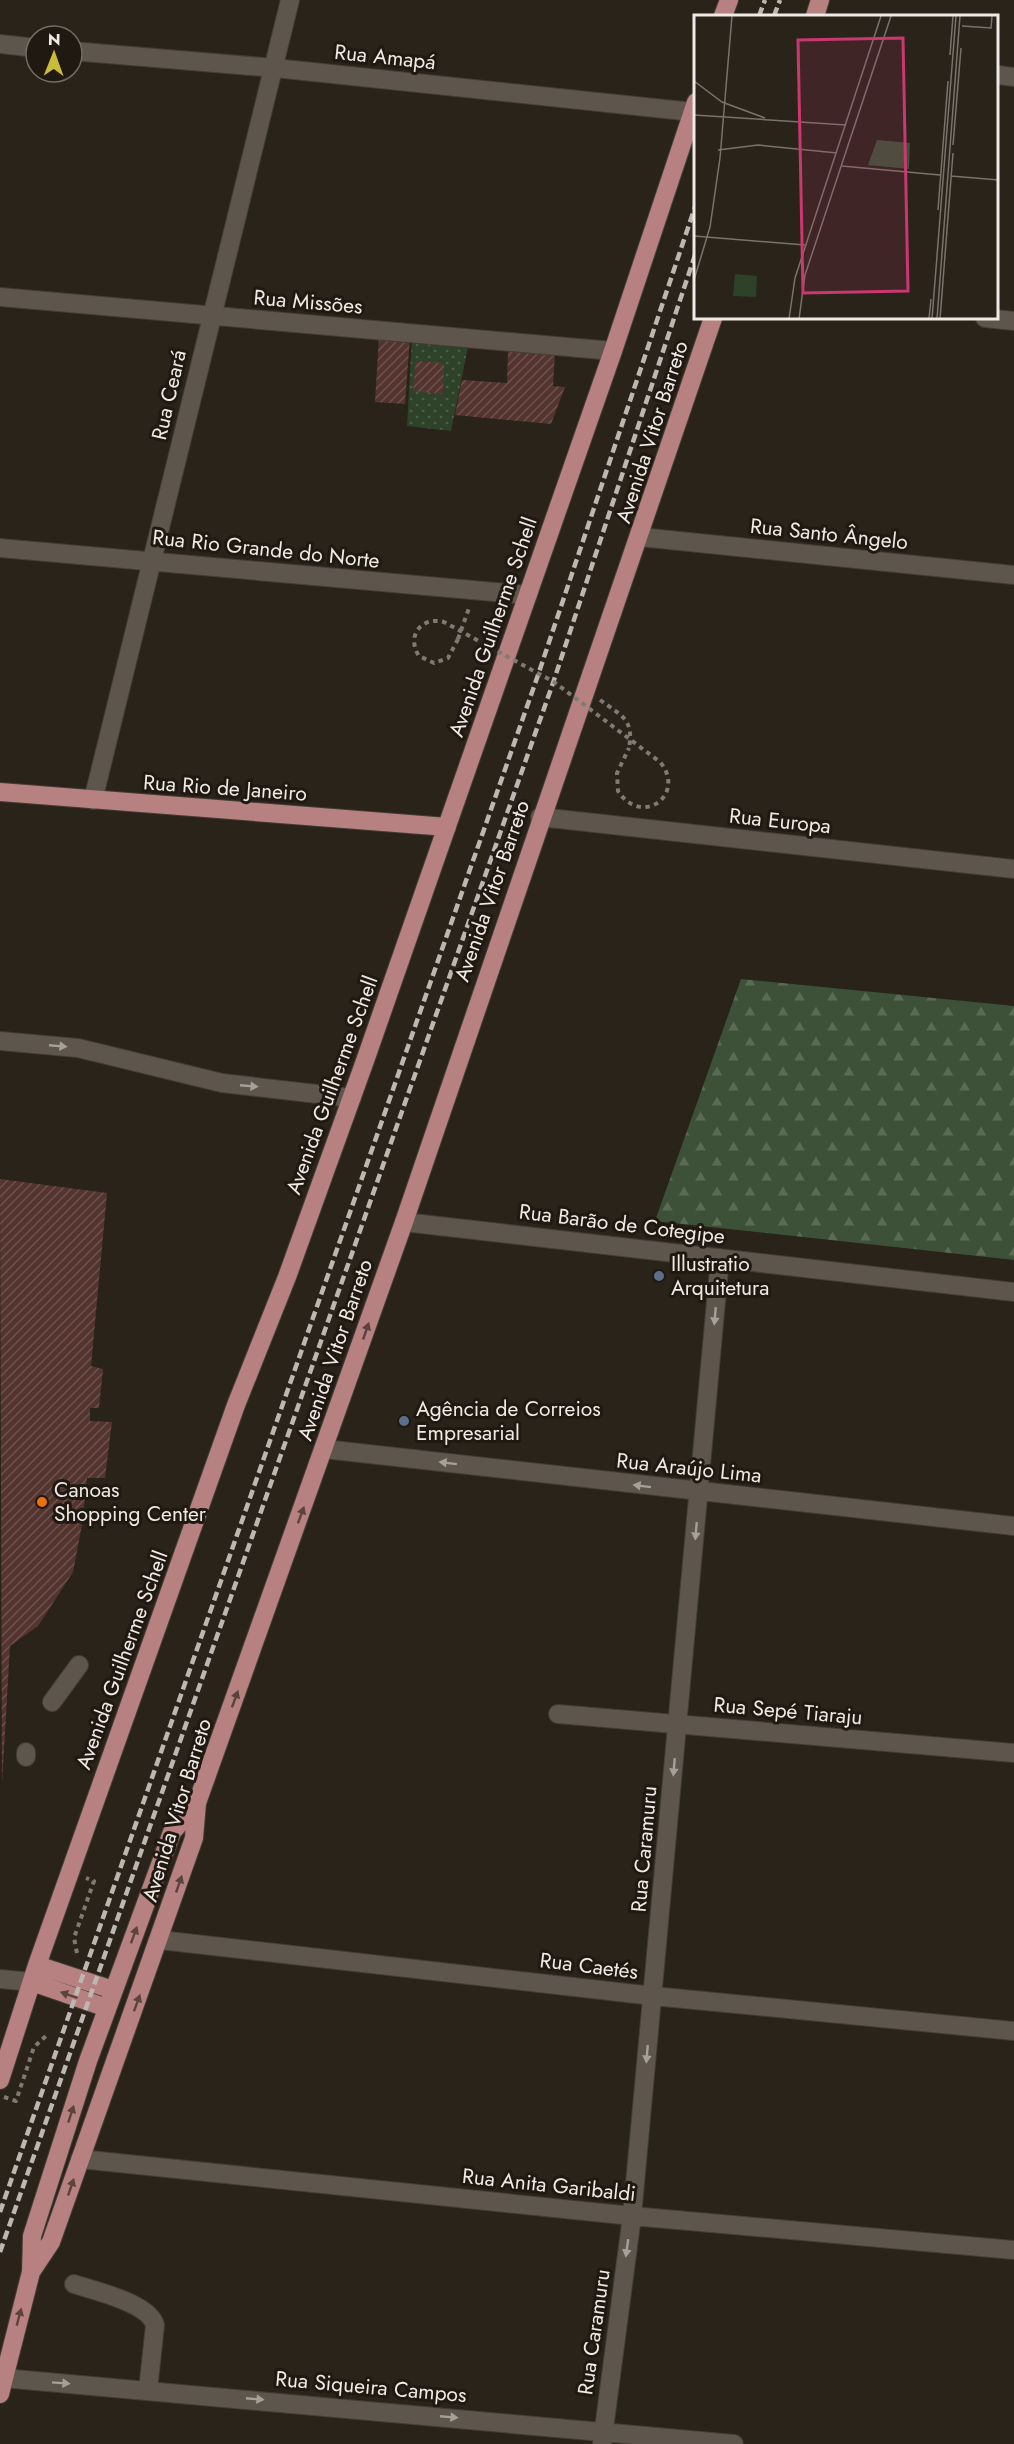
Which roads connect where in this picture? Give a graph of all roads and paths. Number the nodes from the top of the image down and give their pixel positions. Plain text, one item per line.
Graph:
1 (290, 0) edge
2 (729, 0) edge
3 (820, 0) edge
4 (723, 15) edge
5 (815, 15) edge
6 (0, 44) edge
7 (24, 47) edge
8 (84, 52) edge
9 (275, 69) junction
10 (999, 75) edge
11 (1014, 77) edge
12 (694, 107) edge
13 (0, 297) edge
14 (211, 317) junction
15 (999, 319) edge
16 (712, 320) edge
17 (1014, 321) edge
18 (613, 351) junction
19 (640, 537) junction
20 (0, 548) edge
21 (153, 560) junction
22 (1014, 575) edge
23 (474, 592) junction
24 (528, 595) junction
25 (585, 689) junction
26 (0, 792) edge
27 (93, 800) junction
28 (540, 818) junction
29 (447, 827) junction
30 (1014, 868) edge
31 (0, 1041) edge
32 (352, 1098) junction
33 (404, 1222) junction
34 (720, 1258) junction
35 (1014, 1292) edge
36 (324, 1449) junction
37 (700, 1492) junction
38 (1014, 1526) edge
39 (79, 1665) dead end
40 (52, 1702) dead end
41 (558, 1714) dead end
42 (678, 1725) junction
43 (1014, 1754) edge
44 (197, 1803) junction
45 (160, 1940) junction
46 (34, 1974) junction
47 (0, 1979) edge
48 (113, 1990) junction
49 (653, 1996) junction
50 (107, 2008) junction
51 (1014, 2031) edge
52 (48, 2034) dead end
53 (0, 2080) edge
54 (0, 2096) edge
55 (80, 2159) junction
56 (632, 2216) junction
57 (1014, 2250) edge
58 (30, 2272) junction
59 (74, 2284) dead end
60 (1, 2386) edge
61 (148, 2390) junction
62 (603, 2437) edge
63 (734, 2444) edge

1 - 9 street, Rua Ceará
2 - 4 main road
3 - 5 main road
6 - 7 street
8 - 9 street, Rua Amapá
9 - 12 street, Rua Amapá
9 - 14 street, Rua Ceará
10 - 11 street
12 - 18 main road, Avenida Guilherme Schell
13 - 14 street, Rua Missões
14 - 18 street, Rua Missões
14 - 21 street, Rua Ceará
15 - 17 street
16 - 19 main road, Avenida Vitor Barreto
18 - 24 main road, Avenida Guilherme Schell
19 - 22 street, Rua Santo Ângelo
19 - 25 main road, Avenida Vitor Barreto
20 - 21 street, Rua Rio Grande do Norte
21 - 23 street, Rua Rio Grande do Norte
21 - 27 street, Rua Ceará
23 - 24 street, Rua Rio Grande do Norte
23 - 25 path, bridge
24 - 29 main road, Avenida Guilherme Schell
25 - 28 main road, Avenida Vitor Barreto
26 - 27 main road, Rua Rio de Janeiro
27 - 29 main road, Rua Rio de Janeiro
28 - 30 street, Rua Europa
28 - 33 main road, Avenida Vitor Barreto
29 - 32 main road, Avenida Guilherme Schell
31 -> 32 street
32 - 46 main road, Avenida Guilherme Schell
33 - 34 street, Rua Barão de Cotegipe
36 -> 33 main road, Avenida Vitor Barreto
34 - 35 street, Rua Barão de Cotegipe
34 -> 37 street, Rua Caramuru
37 -> 36 street, Rua Araújo Lima
44 -> 36 main road, Avenida Vitor Barreto
37 - 38 street, Rua Araújo Lima
37 -> 42 street, Rua Caramuru
39 - 40 street
41 - 42 street, Rua Sepé Tiaraju
42 - 43 street, Rua Sepé Tiaraju
42 -> 49 street, Rua Caramuru
45 -> 44 main road, Avenida Vitor Barreto
48 -> 44 main road
45 - 49 street, Rua Caetés
55 -> 45 main road, Avenida Vitor Barreto
46 - 47 street
46 - 48 main road
50 -> 46 main road
46 - 53 main road, Avenida Guilherme Schell
48 - 50 main road
49 - 51 street, Rua Caetés
49 -> 56 street, Rua Caramuru
58 -> 50 main road
52 - 54 path
55 - 56 street, Rua Anita Garibaldi
58 -> 55 main road, Avenida Vitor Barreto
56 - 57 street, Rua Anita Garibaldi
56 -> 62 street, Rua Caramuru
60 -> 58 main road, Avenida Vitor Barreto
59 - 61 street
60 -> 61 street, Rua Siqueira Campos
61 -> 62 street, Rua Siqueira Campos
62 - 63 street, Rua Siqueira Campos

